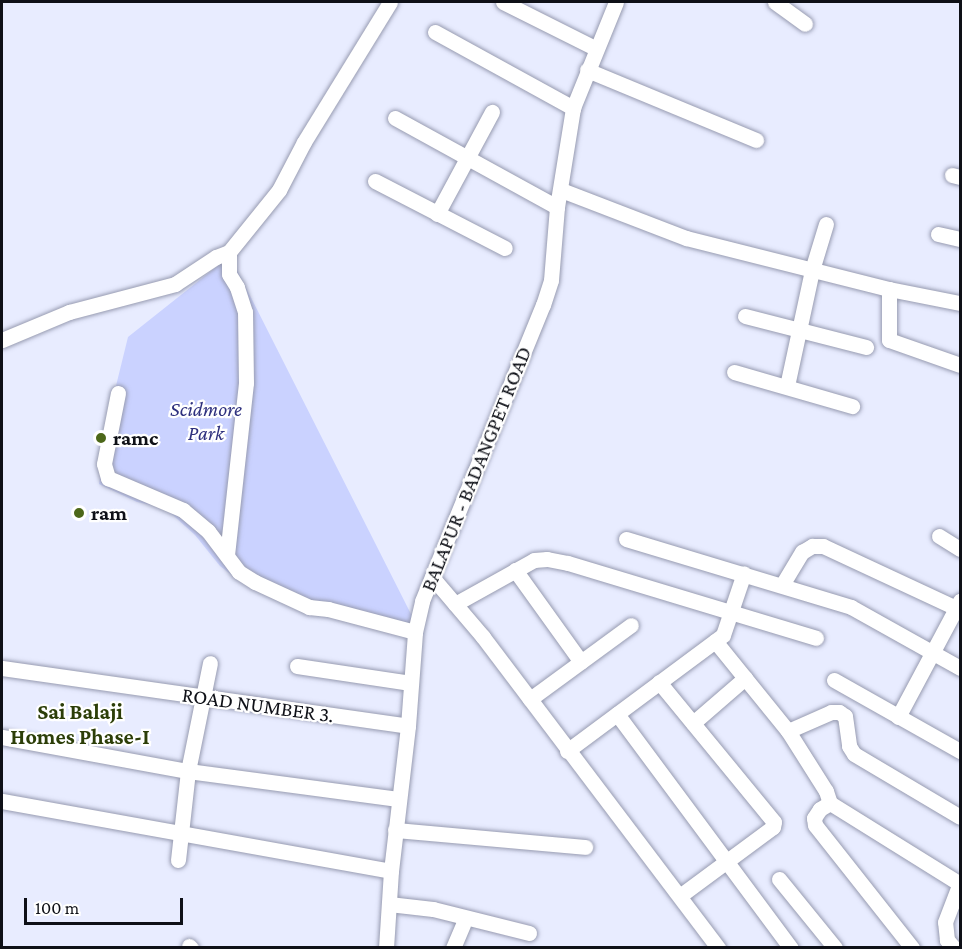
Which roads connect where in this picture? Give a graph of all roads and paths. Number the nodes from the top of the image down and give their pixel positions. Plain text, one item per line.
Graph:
1 (390, 2) edge
2 (503, 2) edge
3 (616, 2) edge
4 (775, 2) edge
5 (805, 24) dead end
6 (435, 32) dead end
7 (595, 48) junction
8 (586, 70) junction
9 (573, 108) junction
10 (492, 112) dead end
11 (395, 118) dead end
12 (756, 140) dead end
13 (466, 156) junction
14 (375, 181) dead end
15 (561, 190) junction
16 (557, 207) junction
17 (437, 214) junction
18 (826, 224) dead end
19 (938, 234) dead end
20 (960, 239) edge
21 (505, 248) dead end
22 (231, 249) junction
23 (812, 270) junction
24 (889, 290) junction
25 (960, 303) edge
26 (745, 316) dead end
27 (799, 329) junction
28 (2, 340) edge
29 (866, 346) dead end
30 (960, 365) edge
31 (734, 372) dead end
32 (787, 386) junction
33 (118, 393) dead end
34 (852, 406) dead end
35 (939, 536) dead end
36 (626, 539) dead end
37 (960, 549) edge
38 (227, 555) junction
39 (515, 570) junction
40 (744, 573) junction
41 (432, 577) junction
42 (782, 585) junction
43 (455, 604) junction
44 (959, 606) edge
45 (732, 612) junction
46 (631, 625) dead end
47 (415, 632) junction
48 (816, 638) dead end
49 (715, 641) junction
50 (934, 653) junction
51 (580, 662) junction
52 (210, 663) dead end
53 (297, 666) dead end
54 (2, 668) edge
55 (960, 668) edge
56 (745, 678) junction
57 (834, 680) dead end
58 (659, 682) junction
59 (411, 684) junction
60 (852, 691) junction
61 (205, 698) junction
62 (530, 699) junction
63 (839, 712) junction
64 (617, 714) junction
65 (898, 717) junction
66 (693, 723) junction
67 (408, 726) junction
68 (788, 731) junction
69 (2, 736) edge
70 (567, 750) junction
71 (960, 752) edge
72 (188, 771) junction
73 (398, 800) junction
74 (2, 801) edge
75 (830, 803) junction
76 (960, 817) edge
77 (395, 830) junction
78 (182, 835) junction
79 (585, 847) dead end
80 (178, 860) dead end
81 (727, 861) junction
82 (391, 871) junction
83 (779, 879) dead end
84 (960, 884) edge
85 (681, 895) junction
86 (389, 904) junction
87 (463, 924) dead end
88 (529, 933) dead end
89 (947, 945) edge
90 (386, 948) edge
91 (453, 948) edge
92 (718, 948) edge
93 (791, 948) edge
94 (835, 948) edge
95 (912, 948) edge

1 - 22 street
2 - 7 street
3 - 7 street, BALAPUR - BADANGPET ROAD
4 - 5 street
6 - 9 street
7 - 8 street, BALAPUR - BADANGPET ROAD
8 - 9 street, BALAPUR - BADANGPET ROAD
8 - 12 street
9 - 15 street, BALAPUR - BADANGPET ROAD
10 - 13 street
11 - 13 street
13 - 16 street
13 - 17 street
14 - 17 street
15 - 16 street, BALAPUR - BADANGPET ROAD
15 - 23 street
16 - 41 street, BALAPUR - BADANGPET ROAD
17 - 21 street
18 - 23 street
19 - 20 street
22 - 28 street
22 - 38 street
23 - 24 street
23 - 27 street
24 - 25 street
24 - 30 street
26 - 27 street
27 - 29 street
27 - 32 street
31 - 32 street
32 - 34 street
33 - 38 street
35 - 37 street
36 - 40 street
38 - 47 street
39 - 43 street
39 - 45 street
39 - 51 street
40 - 42 street
40 - 45 street
41 - 43 street
41 - 47 street, BALAPUR - BADANGPET ROAD
42 - 44 street
42 - 50 street
43 - 62 street
44 - 50 street
45 - 48 street
45 - 49 street
46 - 51 street
47 - 59 street, BALAPUR - BADANGPET ROAD
49 - 56 street
49 - 58 street
50 - 55 street
50 - 65 street
51 - 62 street
52 - 61 street
53 - 59 street
54 - 61 street, ROAD NUMBER 3.
56 - 66 street
56 - 68 street
57 - 60 street
58 - 64 street
58 - 66 street
59 - 67 street, BALAPUR - BADANGPET ROAD
60 - 63 street
60 - 65 street
61 - 67 street, ROAD NUMBER 3.
61 - 72 street
62 - 70 street
63 - 68 street
63 - 76 street
64 - 70 street
64 - 81 street
65 - 71 street
66 - 81 street
67 - 73 street, BALAPUR - BADANGPET ROAD
68 - 75 street
69 - 72 street
70 - 85 street
72 - 73 street
72 - 78 street
73 - 77 street, BALAPUR - BADANGPET ROAD
74 - 78 street
75 - 84 street
75 - 95 street
77 - 79 street
77 - 82 street, BALAPUR - BADANGPET ROAD
78 - 80 street
78 - 82 street
81 - 85 street
81 - 93 street
82 - 86 street, BALAPUR - BADANGPET ROAD
83 - 94 street
84 - 89 street
85 - 92 street
86 - 88 street
86 - 90 street, BALAPUR - BADANGPET ROAD
87 - 91 street

